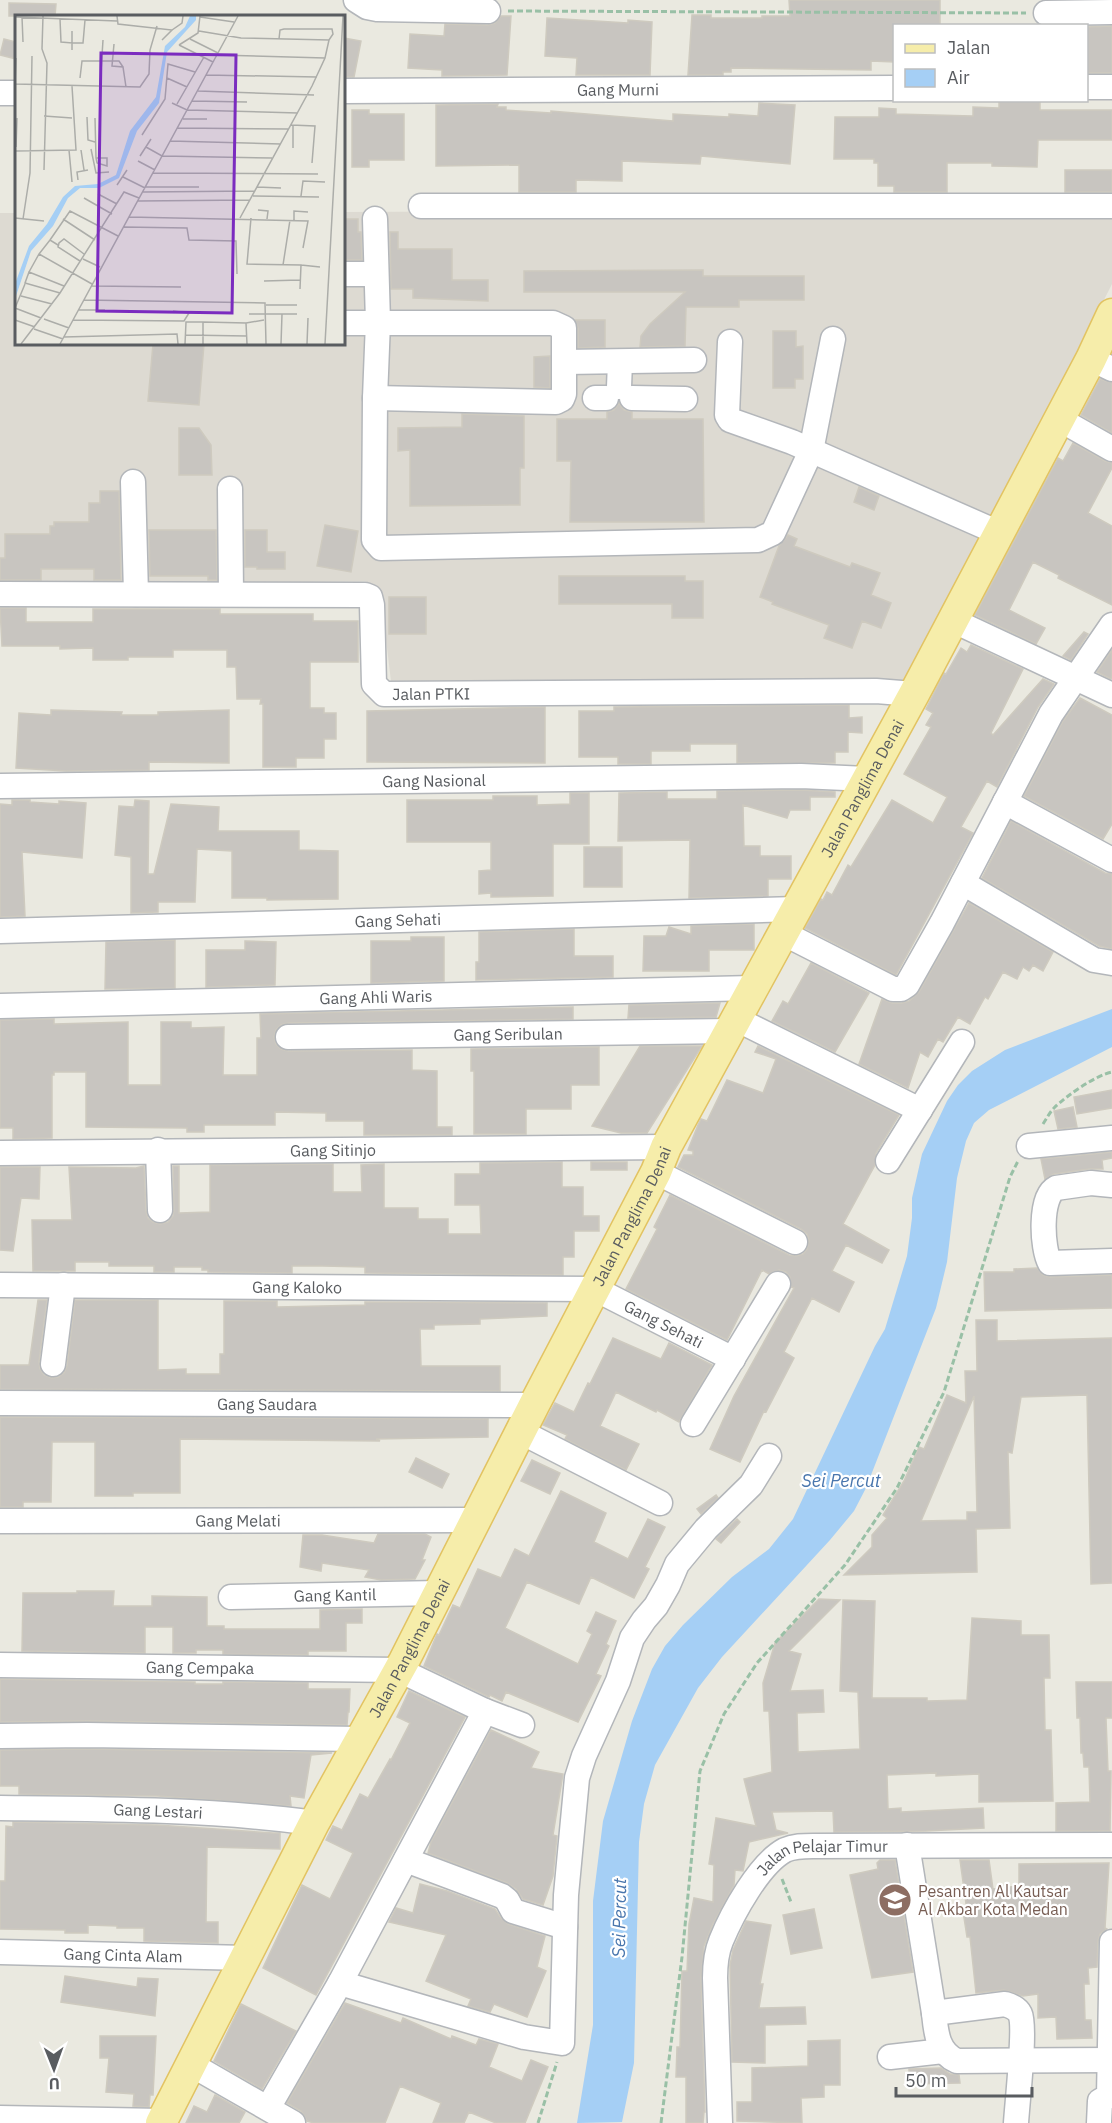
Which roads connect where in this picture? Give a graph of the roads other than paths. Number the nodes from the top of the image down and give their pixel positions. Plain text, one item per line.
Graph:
1 (362, 3) edge
2 (488, 10) road end
3 (1112, 12) edge
4 (1046, 13) road end
5 (1088, 87) edge
6 (1112, 87) edge
7 (893, 88) edge
8 (345, 91) edge
9 (421, 206) dead end
10 (1112, 206) edge
11 (375, 219) dead end
12 (345, 274) edge
13 (376, 274) junction
14 (1112, 315) edge
15 (378, 322) junction
16 (345, 323) edge
17 (833, 339) dead end
18 (730, 342) dead end
19 (694, 360) dead end
20 (565, 362) junction
21 (620, 362) junction
22 (1102, 364) edge
23 (375, 398) junction
24 (685, 399) dead end
25 (1059, 419) junction
26 (1112, 449) edge
27 (811, 450) junction
28 (133, 482) dead end
29 (230, 489) dead end
30 (999, 533) junction
31 (0, 594) edge
32 (136, 594) junction
33 (231, 594) junction
34 (952, 620) junction
35 (1112, 625) edge
36 (1076, 677) junction
37 (914, 694) junction
38 (1112, 695) edge
39 (867, 779) junction
40 (0, 786) edge
41 (1005, 802) junction
42 (1112, 860) edge
43 (963, 883) junction
44 (789, 921) junction
45 (0, 931) edge
46 (1112, 963) edge
47 (753, 988) junction
48 (0, 1006) edge
49 (733, 1025) junction
50 (288, 1037) dead end
51 (962, 1042) dead end
52 (920, 1110) junction
53 (1112, 1138) edge
54 (1029, 1146) road end
55 (158, 1150) junction
56 (0, 1153) edge
57 (661, 1159) junction
58 (888, 1161) dead end
59 (1112, 1185) edge
60 (160, 1210) dead end
61 (795, 1242) dead end
62 (1112, 1261) edge
63 (778, 1284) dead end
64 (0, 1285) edge
65 (63, 1285) junction
66 (595, 1289) junction
67 (733, 1359) junction
68 (53, 1364) dead end
69 (0, 1403) edge
70 (534, 1406) junction
71 (693, 1424) dead end
72 (521, 1432) junction
73 (769, 1456) dead end
74 (660, 1503) dead end
75 (476, 1520) junction
76 (0, 1521) edge
77 (439, 1593) junction
78 (231, 1597) dead end
79 (0, 1665) edge
80 (399, 1670) junction
81 (485, 1711) junction
82 (522, 1725) dead end
83 (0, 1736) edge
84 (360, 1739) junction
85 (0, 1808) edge
86 (314, 1823) junction
87 (907, 1845) junction
88 (1112, 1845) edge
89 (406, 1860) junction
90 (565, 1927) junction
91 (1112, 1942) edge
92 (0, 1952) edge
93 (246, 1958) junction
94 (340, 1983) junction
95 (934, 2013) junction
96 (943, 2051) junction
97 (890, 2057) dead end
98 (1110, 2060) edge
99 (1021, 2061) junction
100 (192, 2065) junction
101 (268, 2108) junction
102 (0, 2118) edge
103 (161, 2122) edge
104 (293, 2123) edge
105 (720, 2123) edge
106 (1016, 2123) edge
107 (1099, 2123) edge

1 - 2 street
3 - 4 street
5 - 6 street
7 - 8 street, Gang Murni
9 - 10 street
11 - 13 street
12 - 13 street
13 - 15 street
14 - 22 main road, Jalan Panglima Denai
15 - 16 street
15 - 20 street
15 - 23 street
17 - 27 street
18 - 27 street
19 - 21 street
20 - 21 street
20 - 23 street
21 - 24 street
22 - 25 main road, Jalan Panglima Denai
23 - 27 street
25 - 26 street
25 - 30 main road, Jalan Panglima Denai
27 - 30 street
28 - 32 street
29 - 33 street
30 - 34 main road, Jalan Panglima Denai
31 - 32 street, Jalan PTKI
32 - 33 street, Jalan PTKI
33 - 37 street, Jalan PTKI
34 - 36 street
34 - 37 main road, Jalan Panglima Denai
35 - 36 street
36 - 38 street
36 - 41 street
37 - 39 main road, Jalan Panglima Denai
39 - 40 street, Gang Nasional
39 - 44 main road, Jalan Panglima Denai
41 - 42 street
41 - 43 street
43 - 44 street
43 - 46 street
44 - 45 street, Gang Sehati
44 - 47 main road, Jalan Panglima Denai
47 - 48 street, Gang Ahli Waris
47 - 49 main road, Jalan Panglima Denai
49 - 50 street, Gang Seribulan
49 - 52 street
49 - 57 main road, Jalan Panglima Denai
51 - 52 street
52 - 58 street
53 - 54 street
55 - 56 street, Gang Sitinjo
55 - 57 street, Gang Sitinjo
55 - 60 street
57 - 61 street
57 - 66 main road, Jalan Panglima Denai
59 - 62 street
63 - 67 street
64 - 65 street, Gang Kaloko
65 - 66 street, Gang Kaloko
65 - 68 street
66 - 67 street, Gang Sehati
66 - 70 main road, Jalan Panglima Denai
67 - 71 street
69 - 70 street, Gang Saudara
70 - 72 main road, Jalan Panglima Denai
72 - 74 street
72 - 75 main road, Jalan Panglima Denai
73 - 90 street
75 - 76 street, Gang Melati
75 - 77 main road, Jalan Panglima Denai
77 - 78 street, Gang Kantil
77 - 80 main road, Jalan Panglima Denai
79 - 80 street, Gang Cempaka
80 - 81 street
80 - 84 main road, Jalan Panglima Denai
81 - 82 street
81 - 89 street
83 - 84 street
84 - 86 main road, Jalan Panglima Denai
85 - 86 street, Gang Lestari
86 - 93 main road, Jalan Panglima Denai
87 - 88 street, Jalan Pelajar Timur
87 - 95 street
87 - 105 street, Jalan Pelajar Timur
89 - 90 street
89 - 94 street
90 - 94 street
91 - 98 street
92 - 93 street, Gang Cinta Alam
93 - 100 main road, Jalan Panglima Denai
94 - 101 street
95 - 96 street
95 - 99 street
96 - 97 street
96 - 99 street
98 - 99 street
98 - 107 street
99 - 106 street
100 - 101 street
100 - 103 main road, Jalan Panglima Denai
101 - 104 street
102 - 103 street

